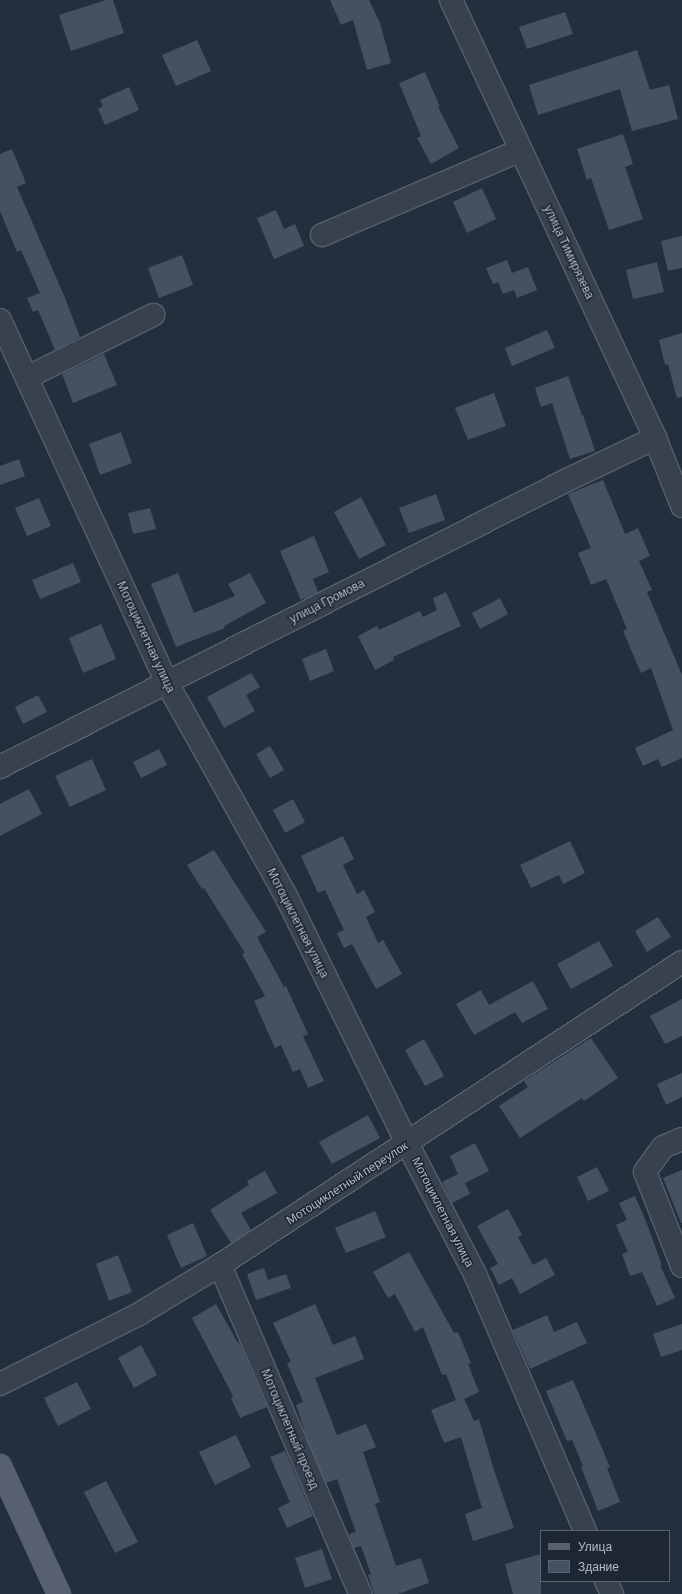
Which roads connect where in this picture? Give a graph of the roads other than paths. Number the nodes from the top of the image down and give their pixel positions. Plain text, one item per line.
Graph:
1 (450, 0) edge
2 (521, 150) junction
3 (322, 235) dead end
4 (154, 315) dead end
5 (0, 320) edge
6 (28, 377) junction
7 (655, 438) junction
8 (682, 506) edge
9 (166, 683) junction
10 (0, 767) edge
11 (682, 962) edge
12 (682, 1139) edge
13 (407, 1143) junction
14 (220, 1265) junction
15 (682, 1266) edge
16 (0, 1384) edge
17 (0, 1466) edge
18 (585, 1530) edge
19 (606, 1582) edge
20 (59, 1594) edge
21 (360, 1594) edge
22 (612, 1594) edge

1 - 2 street, улица Тимирязева
2 - 3 street
2 - 7 street, улица Тимирязева
4 - 6 street
5 - 6 street, Мотоциклетная улица
6 - 9 street, Мотоциклетная улица
7 - 8 street, улица Тимирязева
7 - 9 street, улица Громова
9 - 10 street, улица Громова
9 - 13 street, Мотоциклетная улица
11 - 13 street, Мотоциклетный переулок
12 - 15 street
13 - 14 street, Мотоциклетный переулок
13 - 18 street, Мотоциклетная улица
14 - 16 street, Мотоциклетный переулок
14 - 21 street, Мотоциклетный проезд
17 - 20 main road
19 - 22 street

